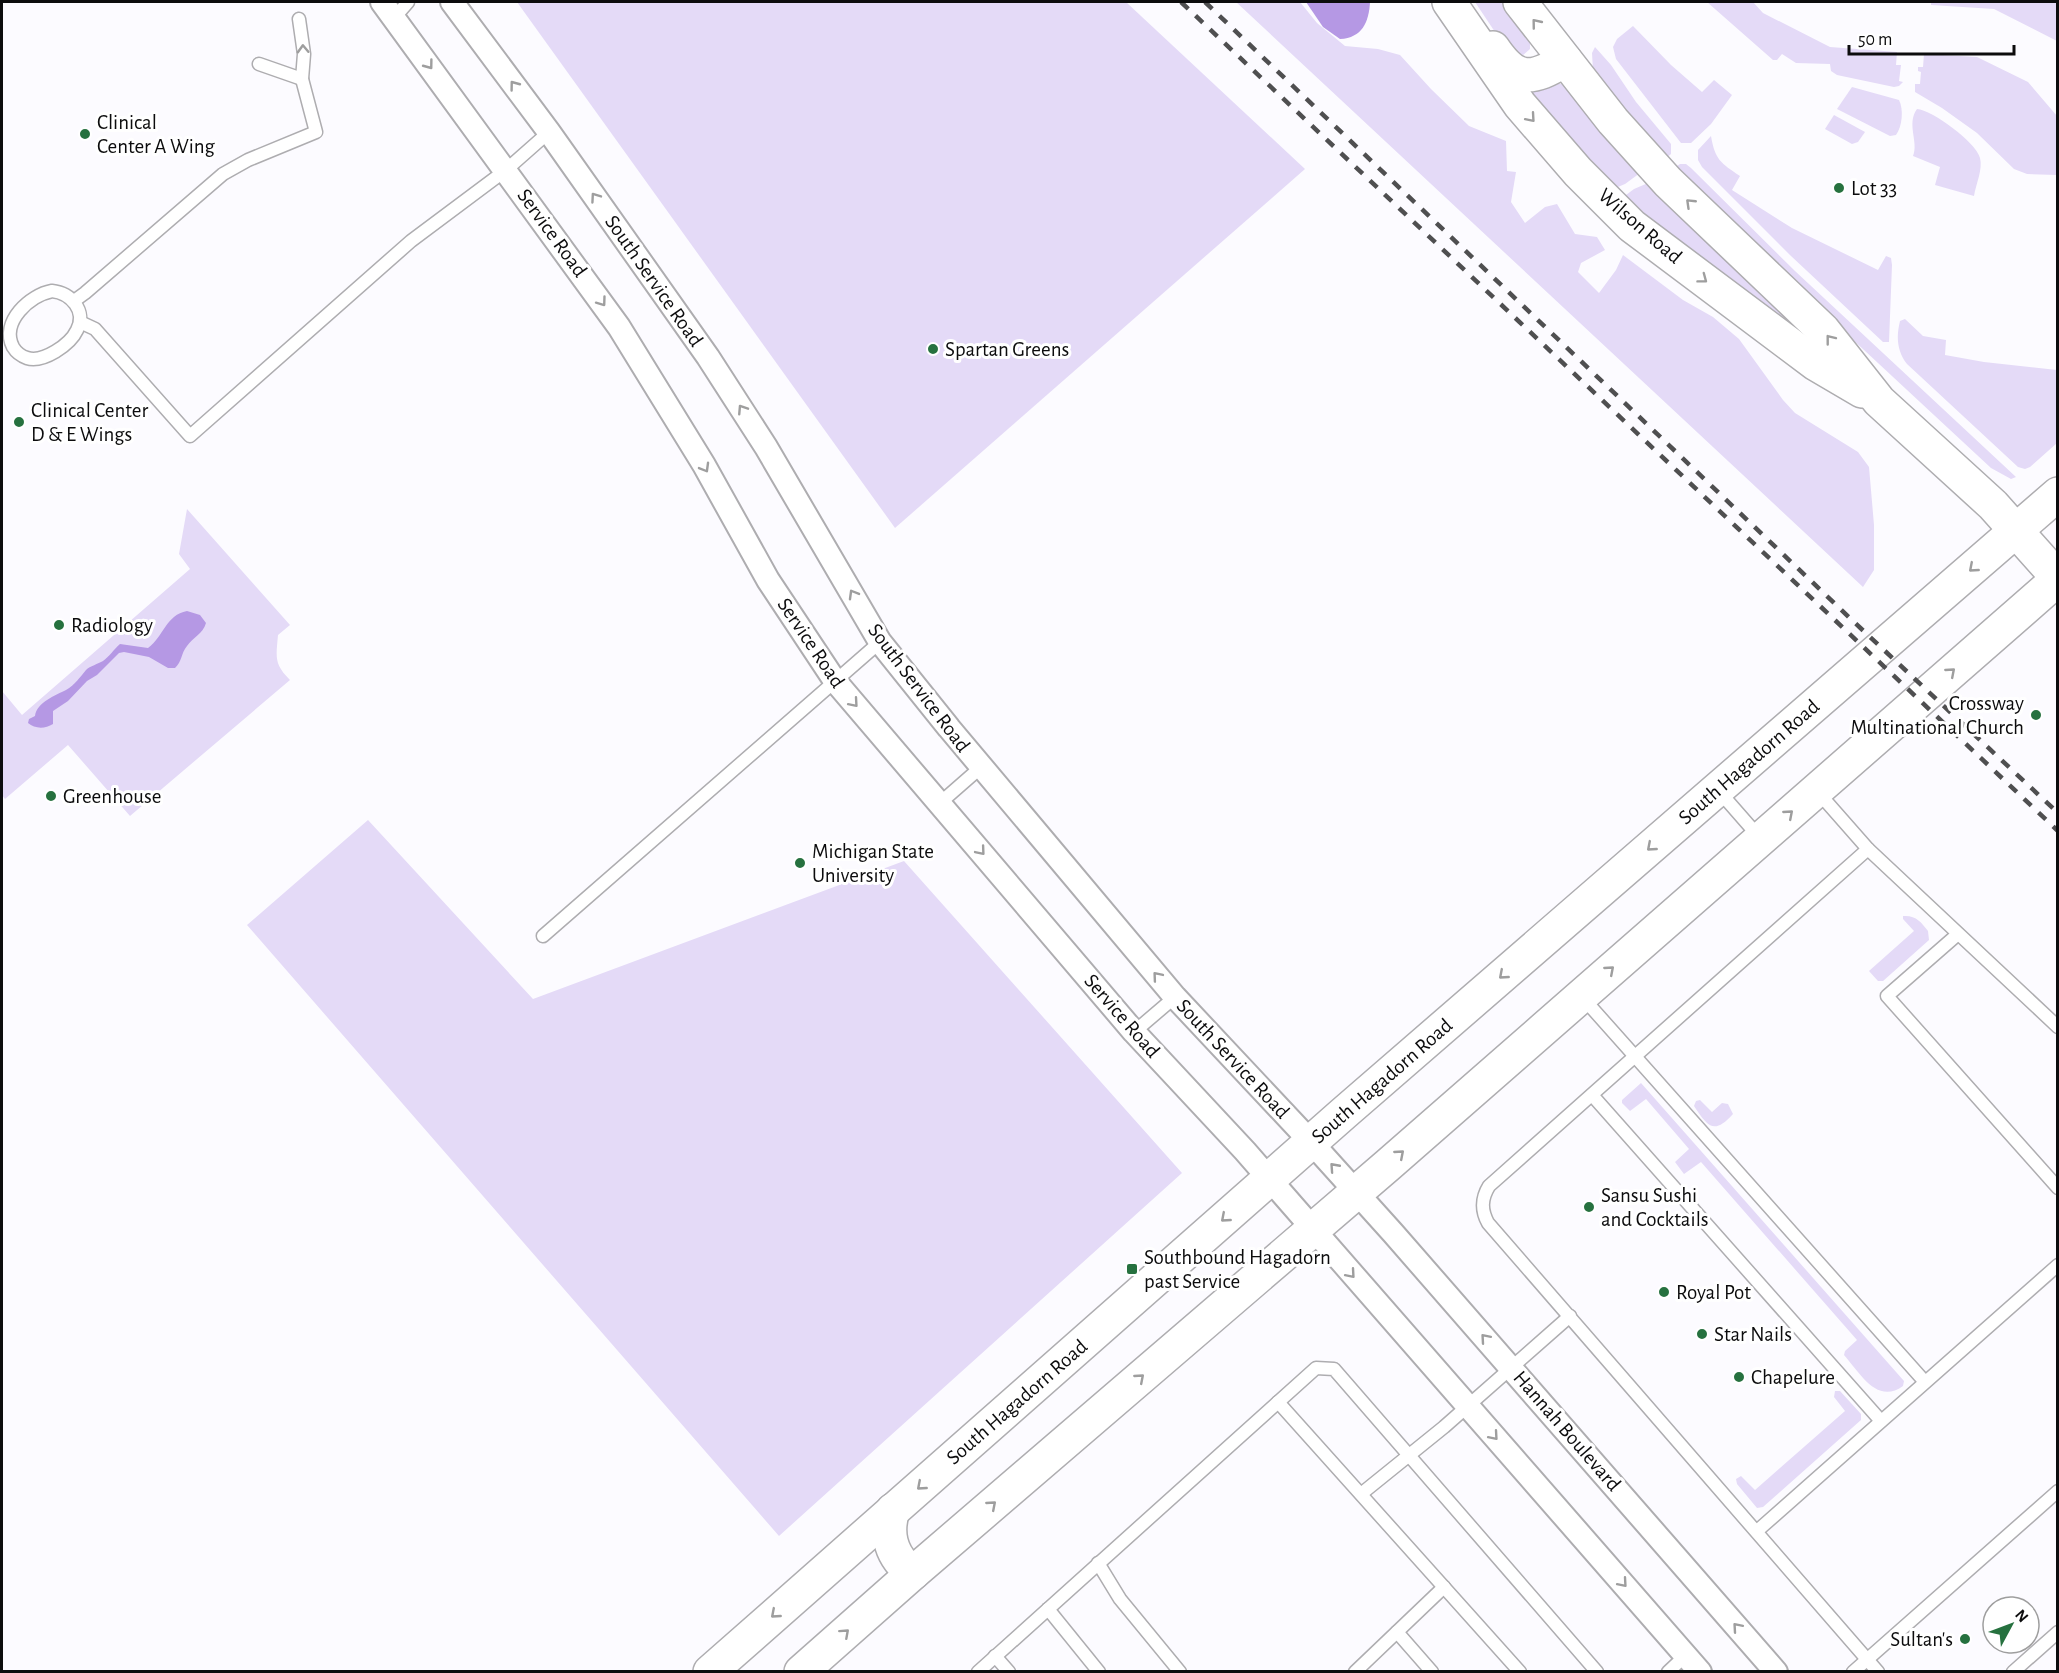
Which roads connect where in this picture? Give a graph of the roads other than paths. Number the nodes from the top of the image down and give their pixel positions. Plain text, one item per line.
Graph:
1 (452, 2) edge
2 (1449, 2) edge
3 (1461, 2) edge
4 (1520, 2) edge
5 (395, 7) edge
6 (299, 19) dead end
7 (1565, 60) junction
8 (259, 64) dead end
9 (302, 80) junction
10 (549, 132) junction
11 (506, 170) junction
12 (74, 301) junction
13 (80, 321) junction
14 (1879, 401) junction
15 (2058, 494) edge
16 (2017, 530) junction
17 (2058, 578) edge
18 (880, 642) junction
19 (835, 681) junction
20 (980, 768) junction
21 (1718, 789) junction
22 (1816, 790) junction
23 (940, 803) junction
24 (1761, 839) junction
25 (1868, 849) junction
26 (1958, 933) junction
27 (543, 936) dead end
28 (1581, 996) junction
29 (1175, 997) junction
30 (2058, 1026) edge
31 (1134, 1032) junction
32 (1635, 1056) junction
33 (1592, 1095) junction
34 (1311, 1142) junction
35 (1269, 1179) junction
36 (2058, 1188) edge
37 (1356, 1192) junction
38 (1313, 1229) junction
39 (2058, 1265) edge
40 (1570, 1316) junction
41 (1512, 1368) junction
42 (1924, 1382) junction
43 (1278, 1402) junction
44 (1468, 1406) junction
45 (1881, 1421) junction
46 (1408, 1456) junction
47 (2058, 1491) edge
48 (1361, 1494) junction
49 (893, 1510) junction
50 (1757, 1531) junction
51 (1098, 1563) junction
52 (913, 1573) junction
53 (1444, 1587) junction
54 (1048, 1609) junction
55 (1397, 1632) junction
56 (2058, 1632) edge
57 (995, 1656) junction
58 (1868, 1659) junction
59 (1693, 1663) edge
60 (710, 1671) edge
61 (801, 1671) edge
62 (978, 1671) edge
63 (1009, 1671) edge
64 (1099, 1671) edge
65 (1180, 1671) edge
66 (1355, 1671) edge
67 (1432, 1671) edge
68 (1520, 1671) edge
69 (1597, 1671) edge
70 (1668, 1671) edge
71 (1776, 1671) edge
72 (1853, 1671) edge
73 (1878, 1671) edge
74 (2013, 1671) edge

10 -> 1 street
2 -> 14 street, Wilson Road
3 - 7 street
7 -> 4 street, Wilson Road
5 -> 11 street, Service Road
9 -> 6 lane
14 -> 7 street, Wilson Road
8 - 9 lane
9 - 12 lane
10 - 11 lane
18 -> 10 street, South Service Road
11 - 13 lane
11 -> 19 street, Service Road
12 - 13 lane
12 - 13 lane
14 - 16 street, Wilson Road
15 - 16 street, South Hagadorn Road
16 - 17 street, Wilson Road
16 -> 21 street, South Hagadorn Road
22 -> 17 street
18 - 19 lane
18 - 20 street, South Service Road
19 -> 23 street, Service Road
19 - 27 lane
20 - 23 lane
29 -> 20 street, South Service Road
21 - 24 lane
21 -> 34 street, South Hagadorn Road
24 -> 22 street
22 - 25 lane
23 -> 31 street, Service Road
28 -> 24 street
25 - 26 lane
25 - 32 lane
26 - 30 lane
26 - 36 lane
28 - 32 lane
37 -> 28 street
29 - 31 lane
29 - 34 street, South Service Road
31 - 35 street, Service Road
32 - 33 lane
32 - 42 lane
33 - 40 lane
33 - 45 lane
34 - 35 street, South Hagadorn Road
37 -> 34 street, South Service Road
35 - 38 street, Service Road
35 -> 49 street, South Hagadorn Road
37 - 38 street
41 -> 37 street, Hannah Boulevard
38 -> 44 street
52 -> 38 street
39 - 42 lane
40 - 41 lane
40 - 50 lane
41 - 44 lane
71 -> 41 street, Hannah Boulevard
42 - 45 lane
43 - 46 lane
43 - 48 lane
43 - 51 lane
44 - 46 lane
44 -> 59 street
45 - 50 lane
46 - 48 lane
46 - 69 lane
47 - 58 lane
48 - 53 lane
49 - 52 street
49 -> 60 street, South Hagadorn Road
50 - 58 lane
51 - 54 lane
51 - 65 lane
61 -> 52 street
53 - 55 lane
53 - 68 lane
54 - 57 lane
54 - 64 lane
55 - 66 lane
55 - 67 lane
56 - 74 lane
57 - 62 lane
57 - 63 lane
58 - 72 lane
58 - 73 lane
59 - 70 lane

